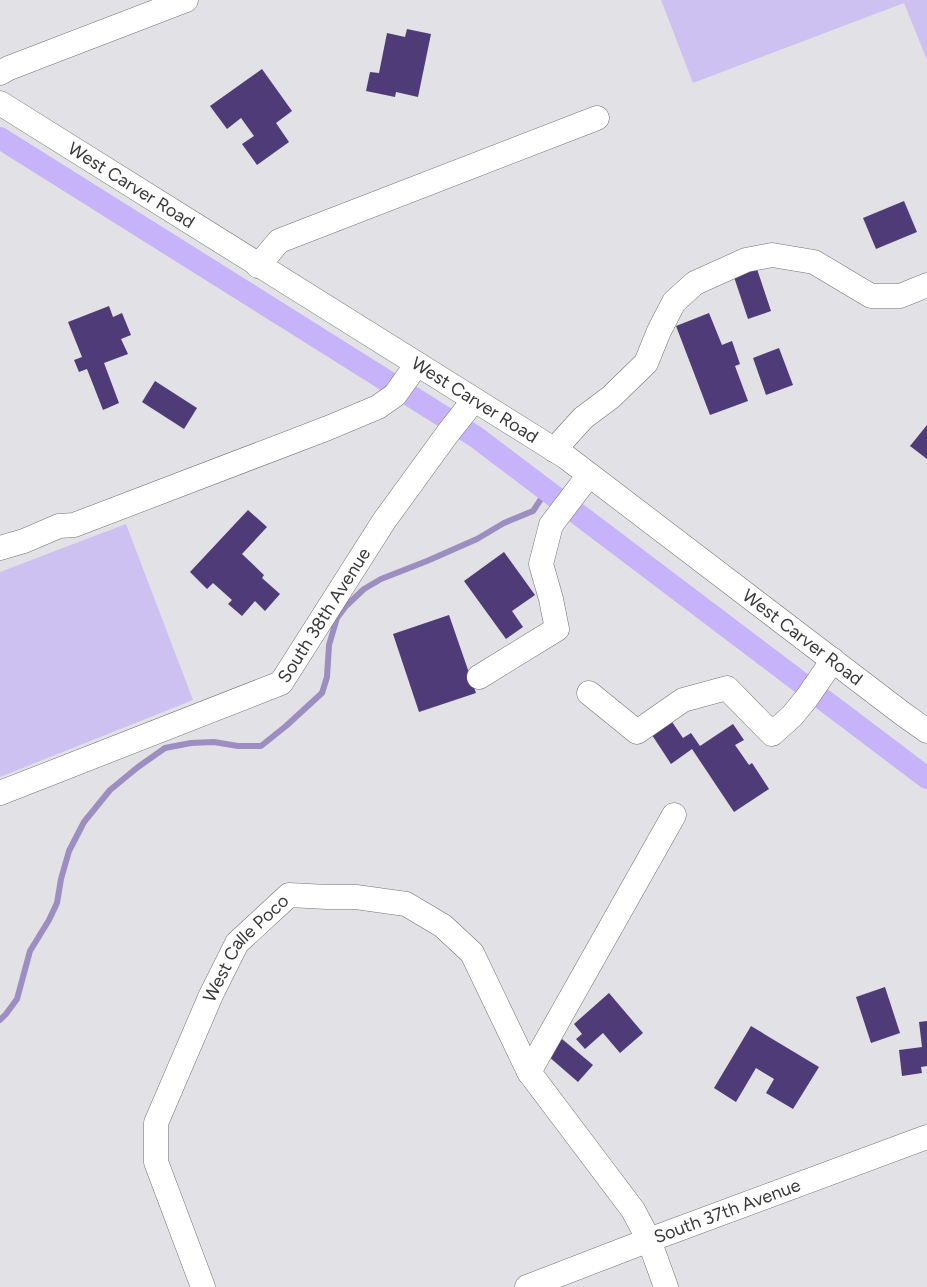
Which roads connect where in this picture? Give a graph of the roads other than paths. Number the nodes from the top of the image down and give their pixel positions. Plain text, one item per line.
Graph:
1 (186, 0) edge
2 (0, 73) edge
3 (0, 104) edge
4 (597, 118) dead end
5 (258, 266) junction
6 (927, 286) edge
7 (417, 364) junction
8 (470, 405) junction
9 (554, 450) junction
10 (583, 482) junction
11 (0, 548) edge
12 (833, 660) junction
13 (479, 677) dead end
14 (589, 693) dead end
15 (927, 731) edge
16 (0, 793) edge
17 (674, 815) dead end
18 (528, 1072) junction
19 (927, 1137) edge
20 (649, 1240) junction
21 (203, 1287) edge
22 (527, 1287) edge
23 (666, 1287) edge

1 - 2 street
3 - 5 street, West Carver Road
4 - 5 street
5 - 7 street, West Carver Road
6 - 9 street
7 - 8 street, West Carver Road
7 - 11 street
8 - 9 street, West Carver Road
8 - 16 street, South 38th Avenue
9 - 10 street, West Carver Road
10 - 12 street, West Carver Road
10 - 13 street
12 - 14 street
12 - 15 street, West Carver Road
17 - 18 street
18 - 20 street, West Calle Poco
18 - 21 street, West Calle Poco
19 - 20 street, South 37th Avenue
20 - 22 street, South 37th Avenue
20 - 23 street, West Calle Poco

